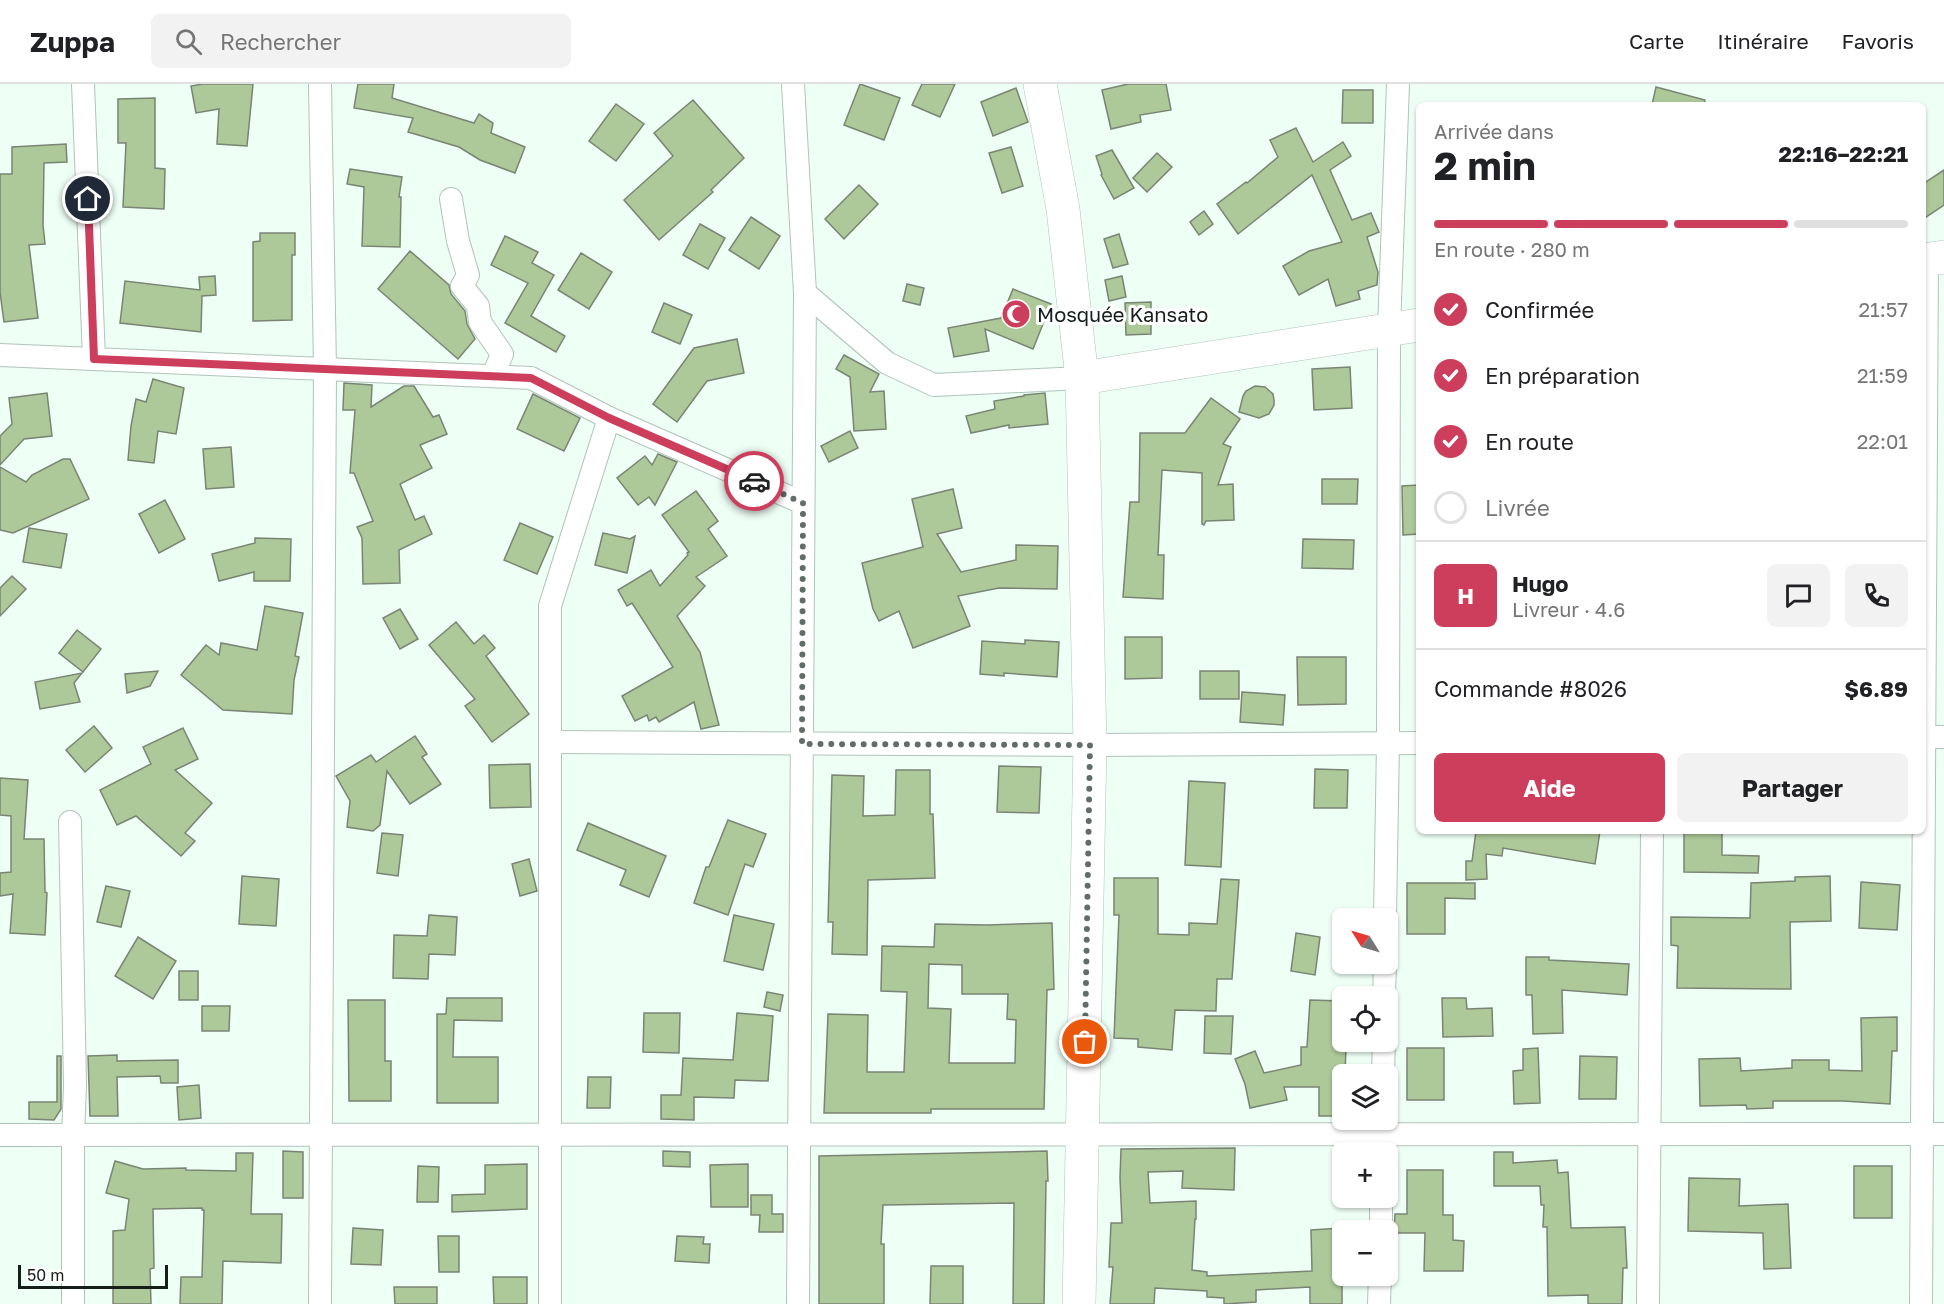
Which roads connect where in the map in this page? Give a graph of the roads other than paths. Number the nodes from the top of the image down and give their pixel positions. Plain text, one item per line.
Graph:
1 (83, 84) edge
2 (320, 84) edge
3 (794, 84) edge
4 (1040, 84) edge
5 (1398, 84) edge
6 (451, 200) dead end
7 (1931, 259) edge
8 (805, 293) junction
9 (1404, 327) edge
10 (0, 355) edge
11 (94, 359) junction
12 (325, 369) junction
13 (493, 376) junction
14 (1082, 378) junction
15 (609, 418) junction
16 (803, 503) junction
17 (1930, 737) edge
18 (551, 742) junction
19 (1388, 743) junction
20 (1416, 743) edge
21 (802, 744) junction
22 (1090, 745) junction
23 (70, 822) dead end
24 (1652, 834) edge
25 (1386, 908) edge
26 (1083, 1133) junction
27 (321, 1134) junction
28 (1933, 1134) edge
29 (0, 1135) edge
30 (550, 1135) junction
31 (1650, 1135) junction
32 (73, 1136) junction
33 (799, 1136) junction
34 (1382, 1136) edge
35 (1380, 1286) edge
36 (73, 1304) edge
37 (320, 1304) edge
38 (550, 1304) edge
39 (798, 1304) edge
40 (1079, 1304) edge
41 (1379, 1304) edge
42 (1648, 1304) edge
43 (1921, 1304) edge

1 - 11 street
2 - 12 street
3 - 8 street
4 - 14 main road
5 - 9 street
6 - 13 street
7 - 17 street
8 - 14 street
8 - 16 street
9 - 14 main road
9 - 19 street
10 - 11 street
11 - 12 street
12 - 13 street
12 - 27 street
13 - 15 street
14 - 22 main road
15 - 16 street
15 - 18 street
16 - 21 street
17 - 28 street
18 - 21 street
18 - 30 street
19 - 20 street
19 - 22 street
19 - 25 street
21 - 22 street
21 - 33 street
22 - 26 main road
23 - 32 street
24 - 31 street
26 - 33 street
26 - 34 street
26 - 40 main road
27 - 30 street
27 - 32 street
27 - 37 street
28 - 31 street
28 - 43 street
29 - 32 street
30 - 33 street
30 - 38 street
31 - 34 street
31 - 42 street
32 - 36 street
33 - 39 street
35 - 41 street

